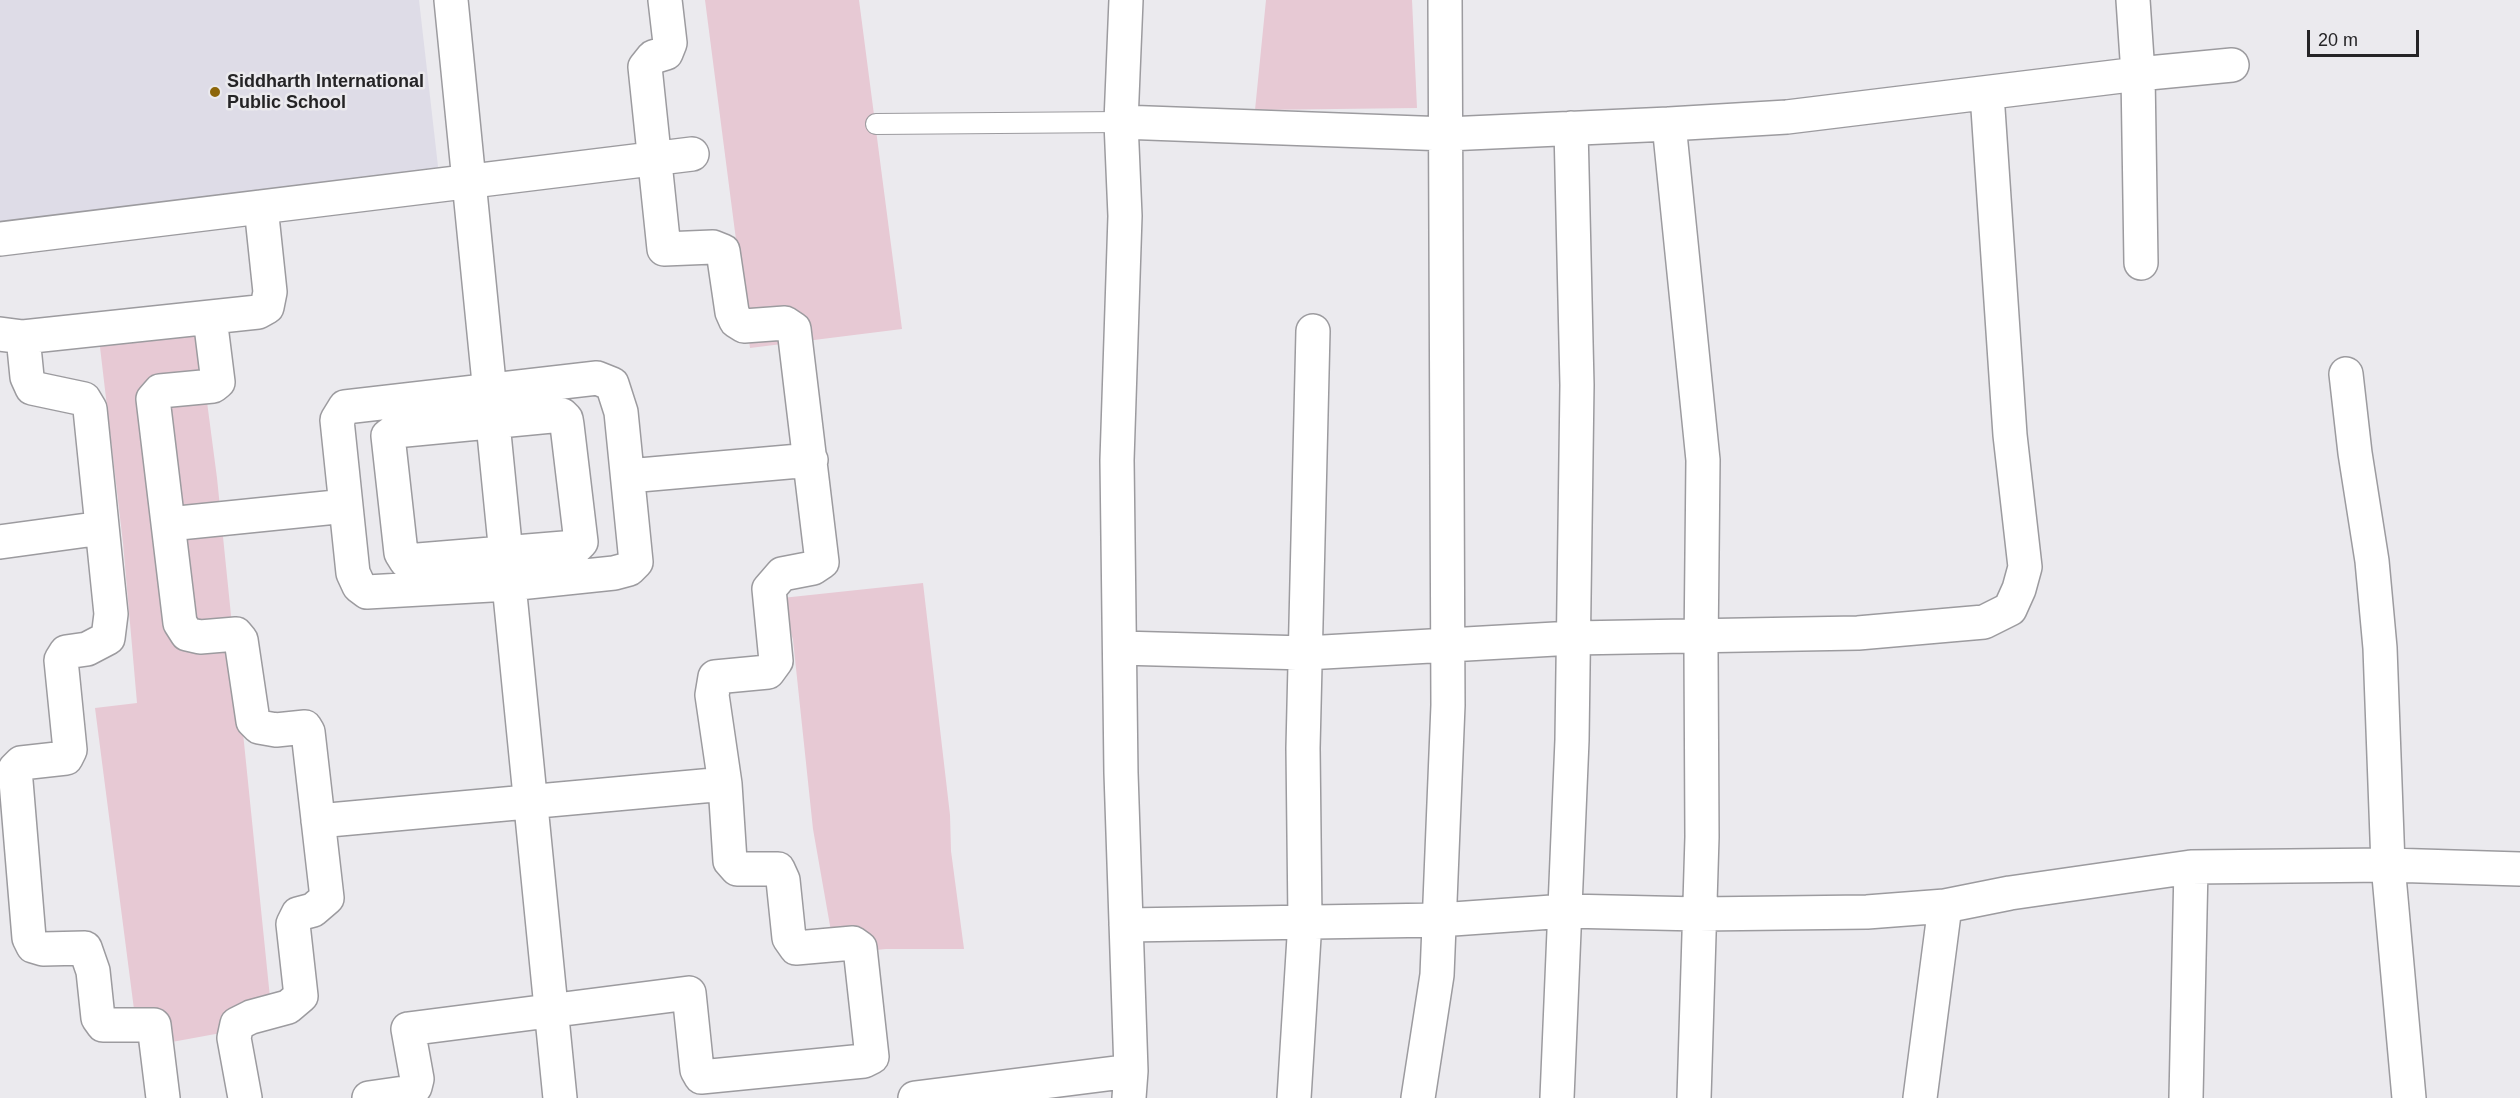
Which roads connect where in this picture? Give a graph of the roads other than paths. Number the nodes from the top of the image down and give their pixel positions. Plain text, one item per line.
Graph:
1 (451, 0) edge
2 (666, 0) edge
3 (1126, 0) edge
4 (1446, 0) edge
5 (2133, 0) edge
6 (2232, 65) dead end
7 (2138, 74) junction
8 (1987, 94) junction
9 (1121, 122) junction
10 (876, 124) dead end
11 (1669, 124) junction
12 (1571, 128) junction
13 (1447, 134) junction
14 (692, 154) dead end
15 (654, 158) junction
16 (469, 181) junction
17 (261, 207) junction
18 (0, 239) edge
19 (2141, 263) dead end
20 (210, 318) junction
21 (1313, 331) dead end
22 (12, 335) edge
23 (2346, 374) dead end
24 (491, 407) junction
25 (811, 460) junction
26 (628, 476) junction
27 (346, 506) junction
28 (169, 524) junction
29 (102, 528) junction
30 (0, 542) edge
31 (507, 569) junction
32 (1701, 636) junction
33 (1574, 638) junction
34 (1447, 646) junction
35 (1120, 648) junction
36 (1306, 653) junction
37 (724, 784) junction
38 (531, 801) junction
39 (318, 821) junction
40 (11, 862) edge
41 (2388, 865) junction
42 (2191, 867) junction
43 (2520, 869) edge
44 (1945, 906) junction
45 (1566, 911) junction
46 (1699, 914) junction
47 (1439, 920) junction
48 (1305, 921) junction
49 (1126, 925) junction
50 (551, 1011) junction
51 (1130, 1084) edge
52 (163, 1098) edge
53 (245, 1098) edge
54 (369, 1098) edge
55 (560, 1098) edge
56 (915, 1098) edge
57 (1294, 1098) edge
58 (1418, 1098) edge
59 (1557, 1098) edge
60 (1694, 1098) edge
61 (1920, 1098) edge
62 (2186, 1098) edge
63 (2409, 1098) edge

1 - 16 street
2 - 15 street
3 - 9 street
4 - 13 street
5 - 7 street
6 - 7 street
7 - 8 street
7 - 19 street
8 - 11 street
8 - 32 street
9 - 10 lane
9 - 13 street
9 - 35 street
11 - 12 street
11 - 32 street
12 - 13 street
12 - 33 street
13 - 34 street
14 - 15 street
15 - 16 street
15 - 25 street
16 - 17 street
16 - 24 street
17 - 18 street
17 - 20 street
20 - 22 street
20 - 28 street
21 - 36 street
22 - 29 street
23 - 41 street
24 - 26 street
24 - 27 street
24 - 31 street
24 - 31 street
24 - 31 street
25 - 26 street
25 - 37 street
26 - 31 street
27 - 28 street
27 - 31 street
28 - 39 street
29 - 30 street
29 - 40 street
31 - 38 street
32 - 33 street
32 - 46 street
33 - 34 street
33 - 45 street
34 - 36 street
34 - 47 street
35 - 36 street
35 - 49 street
36 - 48 street
37 - 38 street
37 - 50 street
38 - 39 street
38 - 50 street
39 - 53 street
40 - 52 street
41 - 42 street
41 - 43 street
41 - 63 street
42 - 44 street
42 - 62 street
44 - 46 street
44 - 61 street
45 - 46 street
45 - 47 street
45 - 59 street
46 - 60 street
47 - 48 street
47 - 58 street
48 - 49 street
48 - 57 street
49 - 51 street
50 - 54 street
50 - 55 street
51 - 56 street

